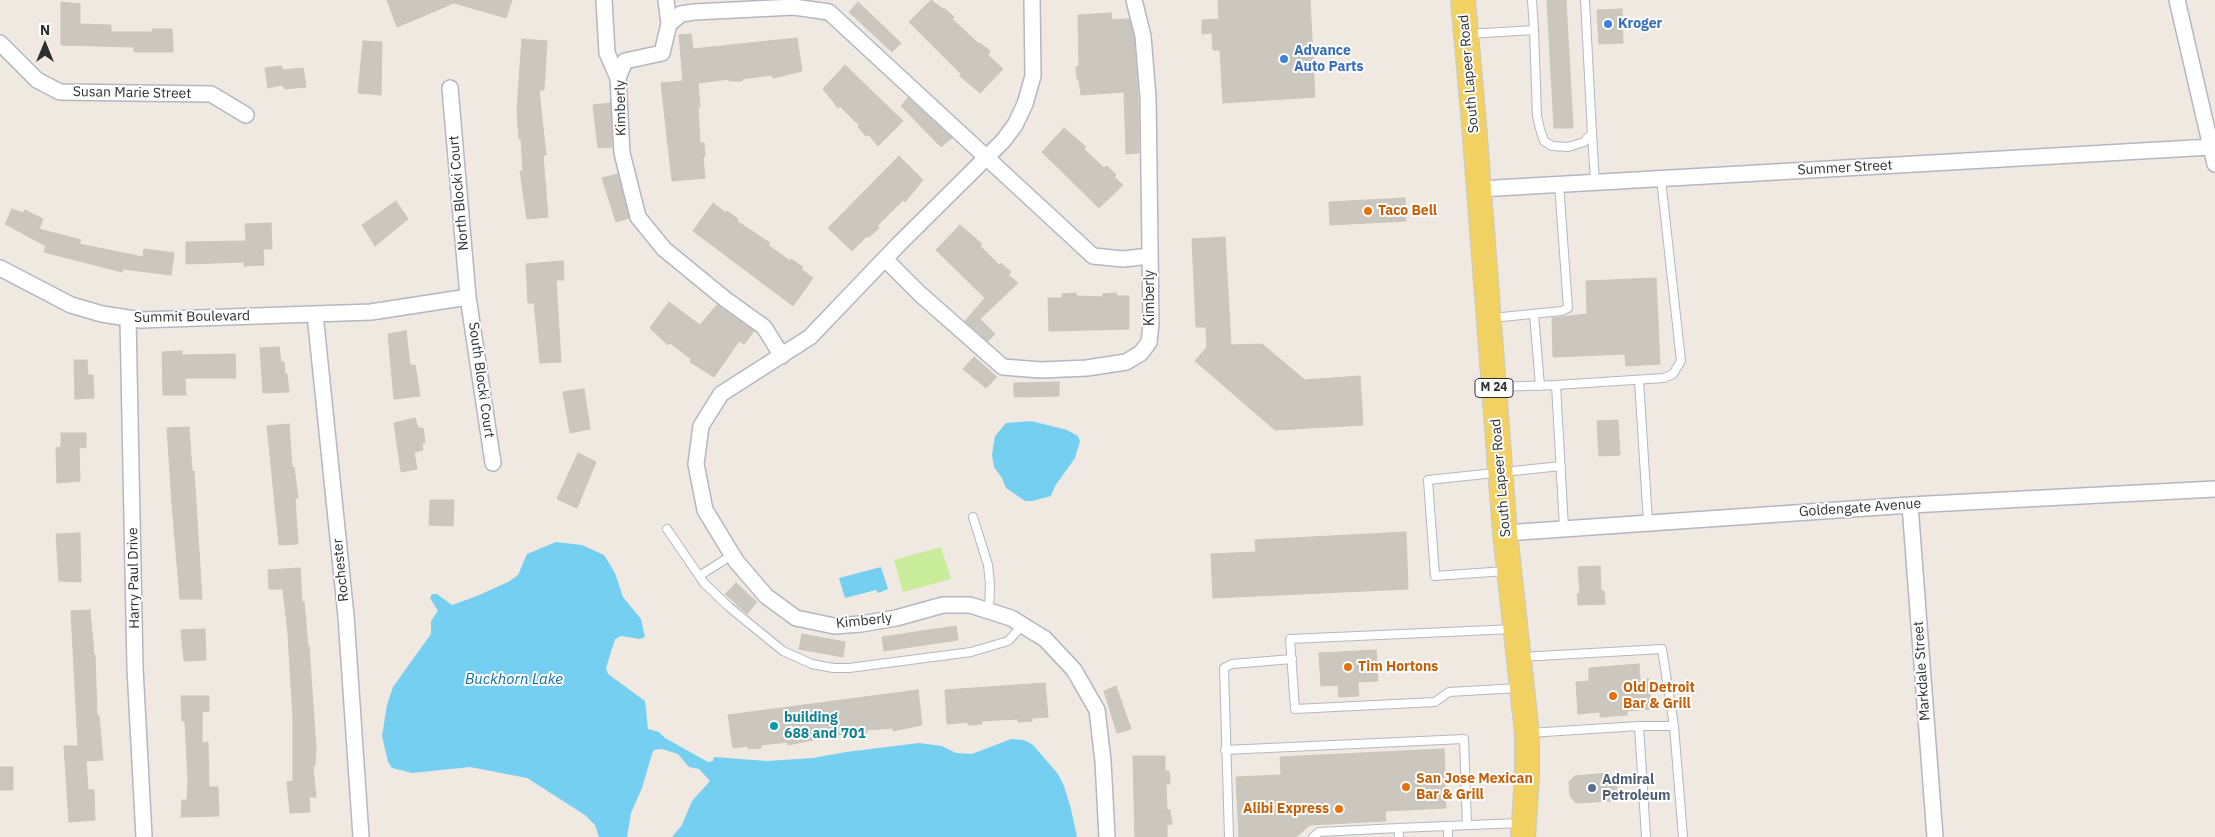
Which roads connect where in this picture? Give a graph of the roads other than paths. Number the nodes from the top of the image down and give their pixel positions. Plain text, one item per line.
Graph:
1 (604, 0) edge
2 (666, 0) edge
3 (1032, 0) edge
4 (1134, 0) edge
5 (1462, 0) edge
6 (1532, 0) edge
7 (1585, 0) edge
8 (2177, 0) edge
9 (669, 24) junction
10 (1534, 30) junction
11 (1465, 34) junction
12 (0, 43) edge
13 (618, 78) junction
14 (450, 88) dead end
15 (246, 115) dead end
16 (1592, 132) junction
17 (2211, 147) junction
18 (986, 158) junction
19 (2215, 164) edge
20 (1660, 179) junction
21 (1595, 182) junction
22 (1559, 184) junction
23 (1479, 189) junction
24 (1150, 256) junction
25 (885, 259) junction
26 (0, 268) edge
27 (468, 297) junction
28 (309, 314) junction
29 (1534, 314) junction
30 (128, 318) junction
31 (1488, 318) junction
32 (782, 356) junction
33 (1639, 381) junction
34 (1556, 385) junction
35 (1540, 386) junction
36 (1494, 387) junction
37 (493, 463) dead end
38 (1561, 466) junction
39 (1501, 471) junction
40 (2215, 489) edge
41 (1910, 505) junction
42 (973, 517) dead end
43 (1648, 522) junction
44 (1564, 528) junction
45 (667, 529) dead end
46 (1505, 533) junction
47 (732, 555) junction
48 (1510, 571) junction
49 (699, 576) junction
50 (989, 611) junction
51 (1023, 625) junction
52 (1516, 629) junction
53 (1519, 657) junction
54 (1292, 659) junction
55 (1522, 688) junction
56 (1639, 726) junction
57 (1674, 726) junction
58 (1527, 733) junction
59 (1225, 750) junction
60 (1467, 825) junction
61 (1448, 826) junction
62 (1398, 828) junction
63 (1528, 832) edge
64 (144, 837) edge
65 (361, 837) edge
66 (1107, 837) edge
67 (1229, 837) edge
68 (1313, 837) edge
69 (1399, 837) edge
70 (1448, 837) edge
71 (1646, 837) edge
72 (1683, 837) edge
73 (1935, 837) edge

1 - 13 street
2 - 9 street
3 - 18 street, Kimberly
4 - 24 street, Kimberly
5 - 11 main road, South Lapeer Road / M 24
6 - 10 lane
7 - 16 lane
8 - 17 street
9 - 13 street, Kimberly
9 - 18 street
10 - 11 lane
10 - 16 lane
11 - 23 main road, South Lapeer Road / M 24
12 - 15 street, Susan Marie Street
13 - 32 street, Kimberly
14 - 27 street, North Blocki Court
16 - 21 lane
17 - 19 street
17 - 20 street, Summer Street
18 - 24 street
18 - 25 street, Kimberly
20 - 21 street, Summer Street
20 - 33 lane
21 - 22 street, Summer Street
22 - 23 street, Summer Street
22 - 29 lane
23 - 31 main road, South Lapeer Road / M 24
24 - 25 street, Kimberly
25 - 32 street, Kimberly
26 - 30 street, Summit Boulevard
27 - 28 street, Summit Boulevard
27 - 37 street, South Blocki Court
28 - 30 street, Summit Boulevard
28 - 65 street, Rochester
29 - 31 lane
29 - 35 lane
30 - 64 street, Harry Paul Drive
31 - 36 main road, South Lapeer Road / M 24
32 - 47 street, Kimberly
33 - 34 lane
33 - 43 lane
34 - 35 lane
34 - 38 lane
35 - 36 lane
36 - 39 main road, South Lapeer Road / M 24
38 - 39 lane
38 - 44 lane
39 - 46 main road, South Lapeer Road / M 24
39 - 48 lane
40 - 41 street, Goldengate Avenue
41 - 43 street, Goldengate Avenue
41 - 73 street, Markdale Street
42 - 50 lane
43 - 44 street, Goldengate Avenue
44 - 46 street, Goldengate Avenue
45 - 49 lane
46 - 48 main road, South Lapeer Road / M 24
47 - 49 lane
47 - 50 street, Kimberly
48 - 52 main road, South Lapeer Road / M 24
49 - 51 lane
50 - 51 street, Kimberly
51 - 66 street, Kimberly
52 - 53 main road, South Lapeer Road / M 24
52 - 54 lane
53 - 55 main road, South Lapeer Road / M 24
53 - 57 lane
54 - 55 lane
54 - 59 lane
55 - 58 main road, South Lapeer Road / M 24
56 - 57 lane
56 - 58 lane
56 - 71 lane
57 - 72 lane
58 - 63 main road, South Lapeer Road / M 24
59 - 60 lane
59 - 67 lane
60 - 61 lane
60 - 63 lane
61 - 62 lane
61 - 70 lane
62 - 68 lane
62 - 69 lane

